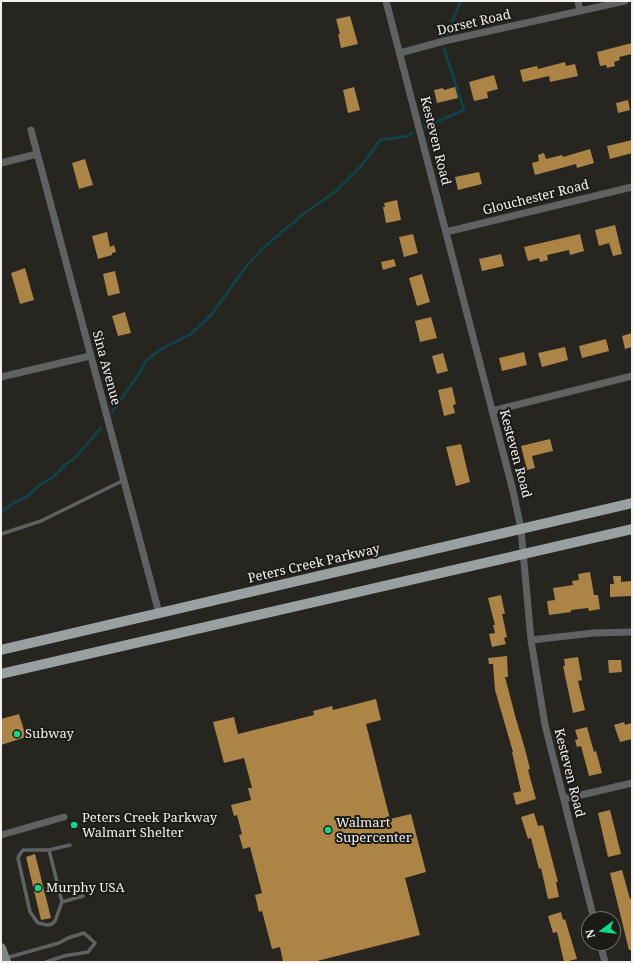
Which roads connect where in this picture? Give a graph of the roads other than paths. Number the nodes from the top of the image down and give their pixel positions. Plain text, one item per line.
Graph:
1 (386, 1) edge
2 (578, 1) edge
3 (625, 1) edge
4 (580, 11) junction
5 (400, 53) junction
6 (30, 130) dead end
7 (37, 154) junction
8 (1, 163) edge
9 (632, 187) edge
10 (446, 232) junction
11 (90, 356) junction
12 (632, 376) edge
13 (1, 377) edge
14 (492, 411) junction
15 (124, 480) junction
16 (632, 503) edge
17 (521, 529) junction
18 (632, 529) edge
19 (1, 534) edge
20 (524, 554) junction
21 (159, 613) junction
22 (632, 632) edge
23 (531, 640) junction
24 (1, 650) edge
25 (1, 674) edge
26 (632, 783) edge
27 (564, 799) junction
28 (64, 818) dead end
29 (1, 835) edge
30 (70, 845) dead end
31 (49, 850) junction
32 (83, 896) dead end
33 (62, 902) junction
34 (592, 911) edge
35 (1, 948) edge
36 (602, 951) edge
37 (4, 960) edge
38 (46, 962) edge
39 (605, 962) edge

1 - 5 street, Kesteven Road
2 - 4 street
3 - 4 street, Dorset Road
4 - 5 street, Dorset Road
5 - 10 street, Kesteven Road
6 - 7 street, Sina Avenue
7 - 8 street
7 - 11 street, Sina Avenue
9 - 10 street, Glouchester Road
10 - 14 street, Kesteven Road
11 - 13 street
11 - 15 street, Sina Avenue
12 - 14 street
14 - 17 street, Kesteven Road
15 - 19 lane
15 - 21 street, Sina Avenue
16 - 17 main road, Peters Creek Parkway
17 - 20 street, Kesteven Road
17 - 21 main road, Peters Creek Parkway
18 - 20 main road
20 - 23 street, Kesteven Road
20 - 25 main road
21 - 24 main road, Peters Creek Parkway
22 - 23 street
23 - 27 street, Kesteven Road
26 - 27 street
27 - 34 street, Kesteven Road
28 - 29 street
30 - 31 lane
31 - 33 lane
31 - 33 lane
32 - 33 lane
35 - 37 main road
36 - 39 street
37 - 38 lane

